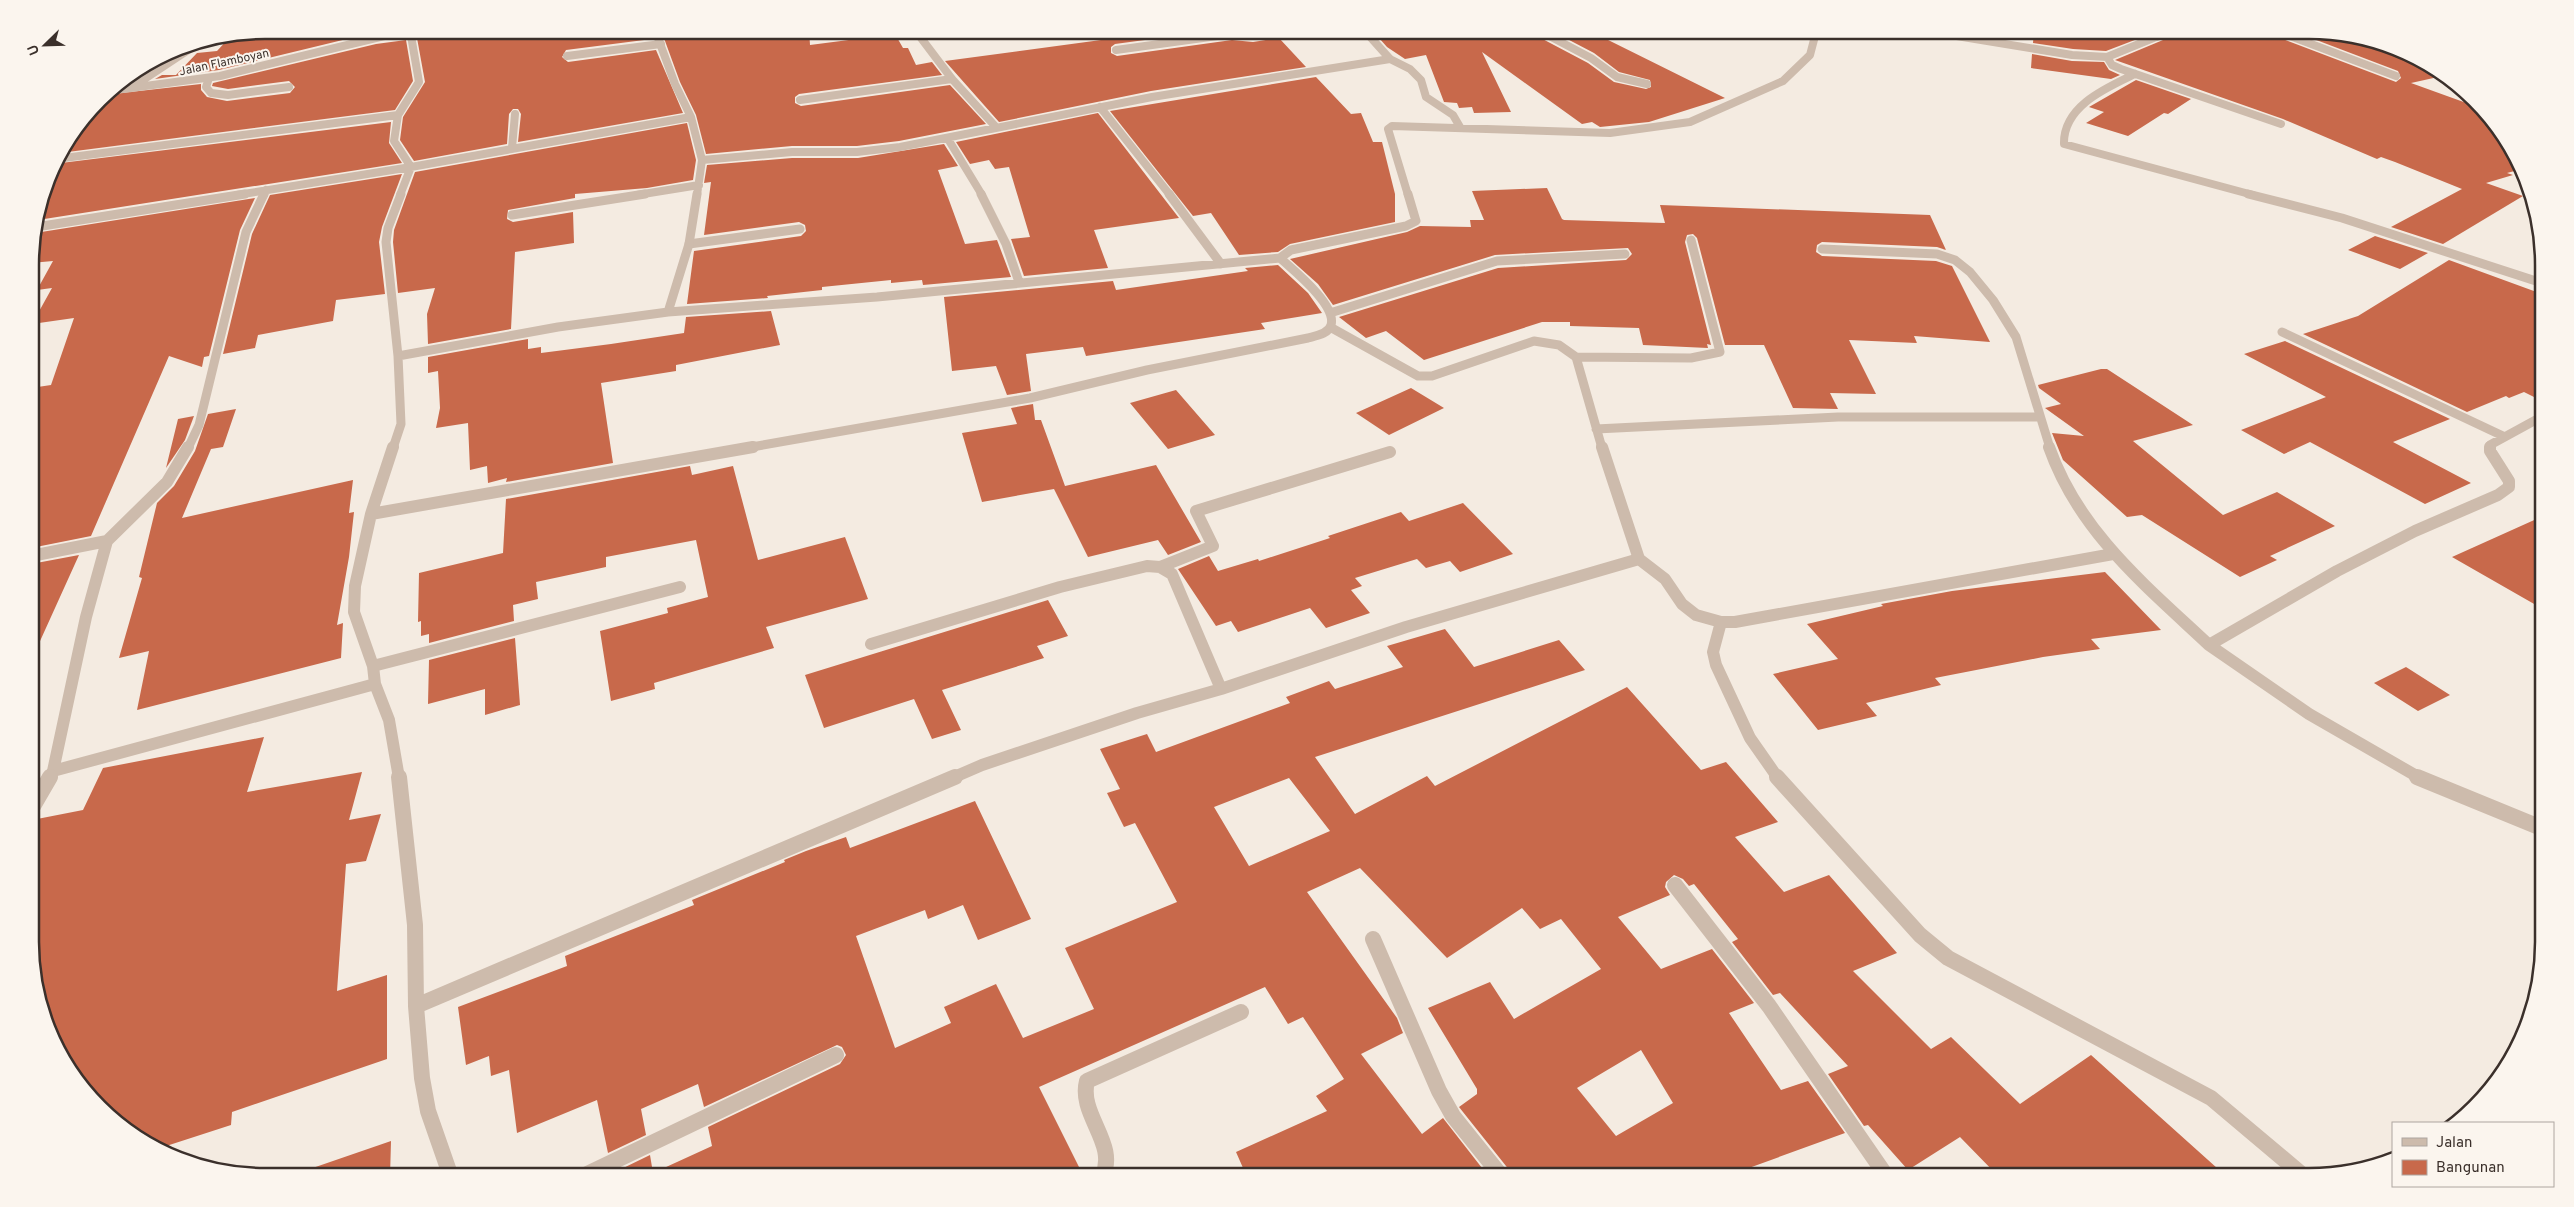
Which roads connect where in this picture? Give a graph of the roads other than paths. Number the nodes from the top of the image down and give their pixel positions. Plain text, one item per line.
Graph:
1 (372, 39) edge
2 (411, 39) edge
3 (659, 39) edge
4 (922, 39) edge
5 (1196, 39) edge
6 (1372, 39) edge
7 (1555, 39) edge
8 (1814, 39) edge
9 (1975, 39) edge
10 (2152, 39) edge
11 (2298, 39) edge
12 (661, 44) junction
13 (1116, 50) dead end
14 (182, 55) edge
15 (566, 56) dead end
16 (2107, 57) junction
17 (1390, 58) junction
18 (2135, 74) junction
19 (2396, 76) dead end
20 (209, 78) junction
21 (952, 79) junction
22 (1647, 84) dead end
23 (289, 87) dead end
24 (121, 90) edge
25 (129, 90) junction
26 (800, 100) dead end
27 (1100, 107) junction
28 (514, 114) dead end
29 (398, 115) junction
30 (691, 117) junction
31 (2281, 124) dead end
32 (995, 126) junction
33 (1460, 127) junction
34 (948, 139) junction
35 (512, 148) junction
36 (66, 157) edge
37 (702, 160) junction
38 (411, 167) junction
39 (699, 185) junction
40 (266, 190) junction
41 (512, 216) dead end
42 (42, 226) edge
43 (800, 229) dead end
44 (1691, 240) dead end
45 (689, 244) junction
46 (1822, 249) dead end
47 (1625, 254) dead end
48 (1280, 258) junction
49 (1221, 264) junction
50 (2535, 281) edge
51 (1018, 282) junction
52 (668, 312) junction
53 (1330, 313) junction
54 (1330, 328) junction
55 (2282, 332) dead end
56 (398, 356) junction
57 (1576, 357) junction
58 (2039, 416) junction
59 (2535, 420) edge
60 (1596, 429) junction
61 (2503, 436) junction
62 (1390, 452) dead end
63 (372, 514) junction
64 (107, 541) junction
65 (39, 554) edge
66 (2113, 554) junction
67 (1639, 558) junction
68 (1160, 567) junction
69 (680, 587) dead end
70 (1721, 622) junction
71 (871, 644) dead end
72 (2209, 646) junction
73 (372, 666) junction
74 (375, 684) junction
75 (1221, 689) junction
76 (53, 771) junction
77 (39, 796) edge
78 (2535, 825) edge
79 (1676, 885) dead end
80 (1373, 939) dead end
81 (416, 1006) junction
82 (1241, 1012) dead end
83 (836, 1055) dead end
84 (448, 1168) edge
85 (600, 1168) edge
86 (1107, 1168) edge
87 (1495, 1168) edge
88 (1880, 1168) edge
89 (2295, 1168) edge

1 - 20 street, Jalan Flamboyan
2 - 29 street
3 - 12 street
4 - 21 street
5 - 13 street
6 - 17 street
7 - 22 street
8 - 33 street
9 - 16 street
10 - 16 street
11 - 19 street
12 - 15 street
12 - 30 street
14 - 25 street
16 - 18 street
17 - 27 street
17 - 33 street
18 - 31 street
18 - 50 street
20 - 23 street
20 - 25 street, Jalan Flamboyan
21 - 26 street
21 - 32 street
24 - 25 street, Jalan Flamboyan
27 - 32 street
27 - 49 street
28 - 35 street
29 - 36 street
29 - 38 street
30 - 35 street
30 - 37 street
32 - 34 street
33 - 48 street
34 - 37 street
34 - 51 street
35 - 38 street
37 - 39 street
38 - 40 street
38 - 56 street
39 - 41 street
39 - 45 street
40 - 42 street
40 - 64 street
43 - 45 street
44 - 57 street
45 - 52 street
46 - 58 street
47 - 53 street
48 - 49 street
48 - 53 street
49 - 51 street
51 - 52 street
52 - 56 street
53 - 54 street
54 - 57 street
54 - 63 street
55 - 61 street
56 - 63 street
57 - 60 street
58 - 60 street
58 - 66 street
59 - 61 street
60 - 67 street
61 - 72 street
62 - 68 street
63 - 73 street
64 - 65 street
64 - 76 street
66 - 70 street
66 - 72 street
67 - 70 street
67 - 75 street
68 - 71 street
68 - 75 street
69 - 73 street
70 - 89 street
72 - 78 street
73 - 74 street
74 - 76 street
74 - 81 street
75 - 81 street
76 - 77 street
79 - 88 street
80 - 87 street
81 - 84 street
82 - 86 street
83 - 85 street

